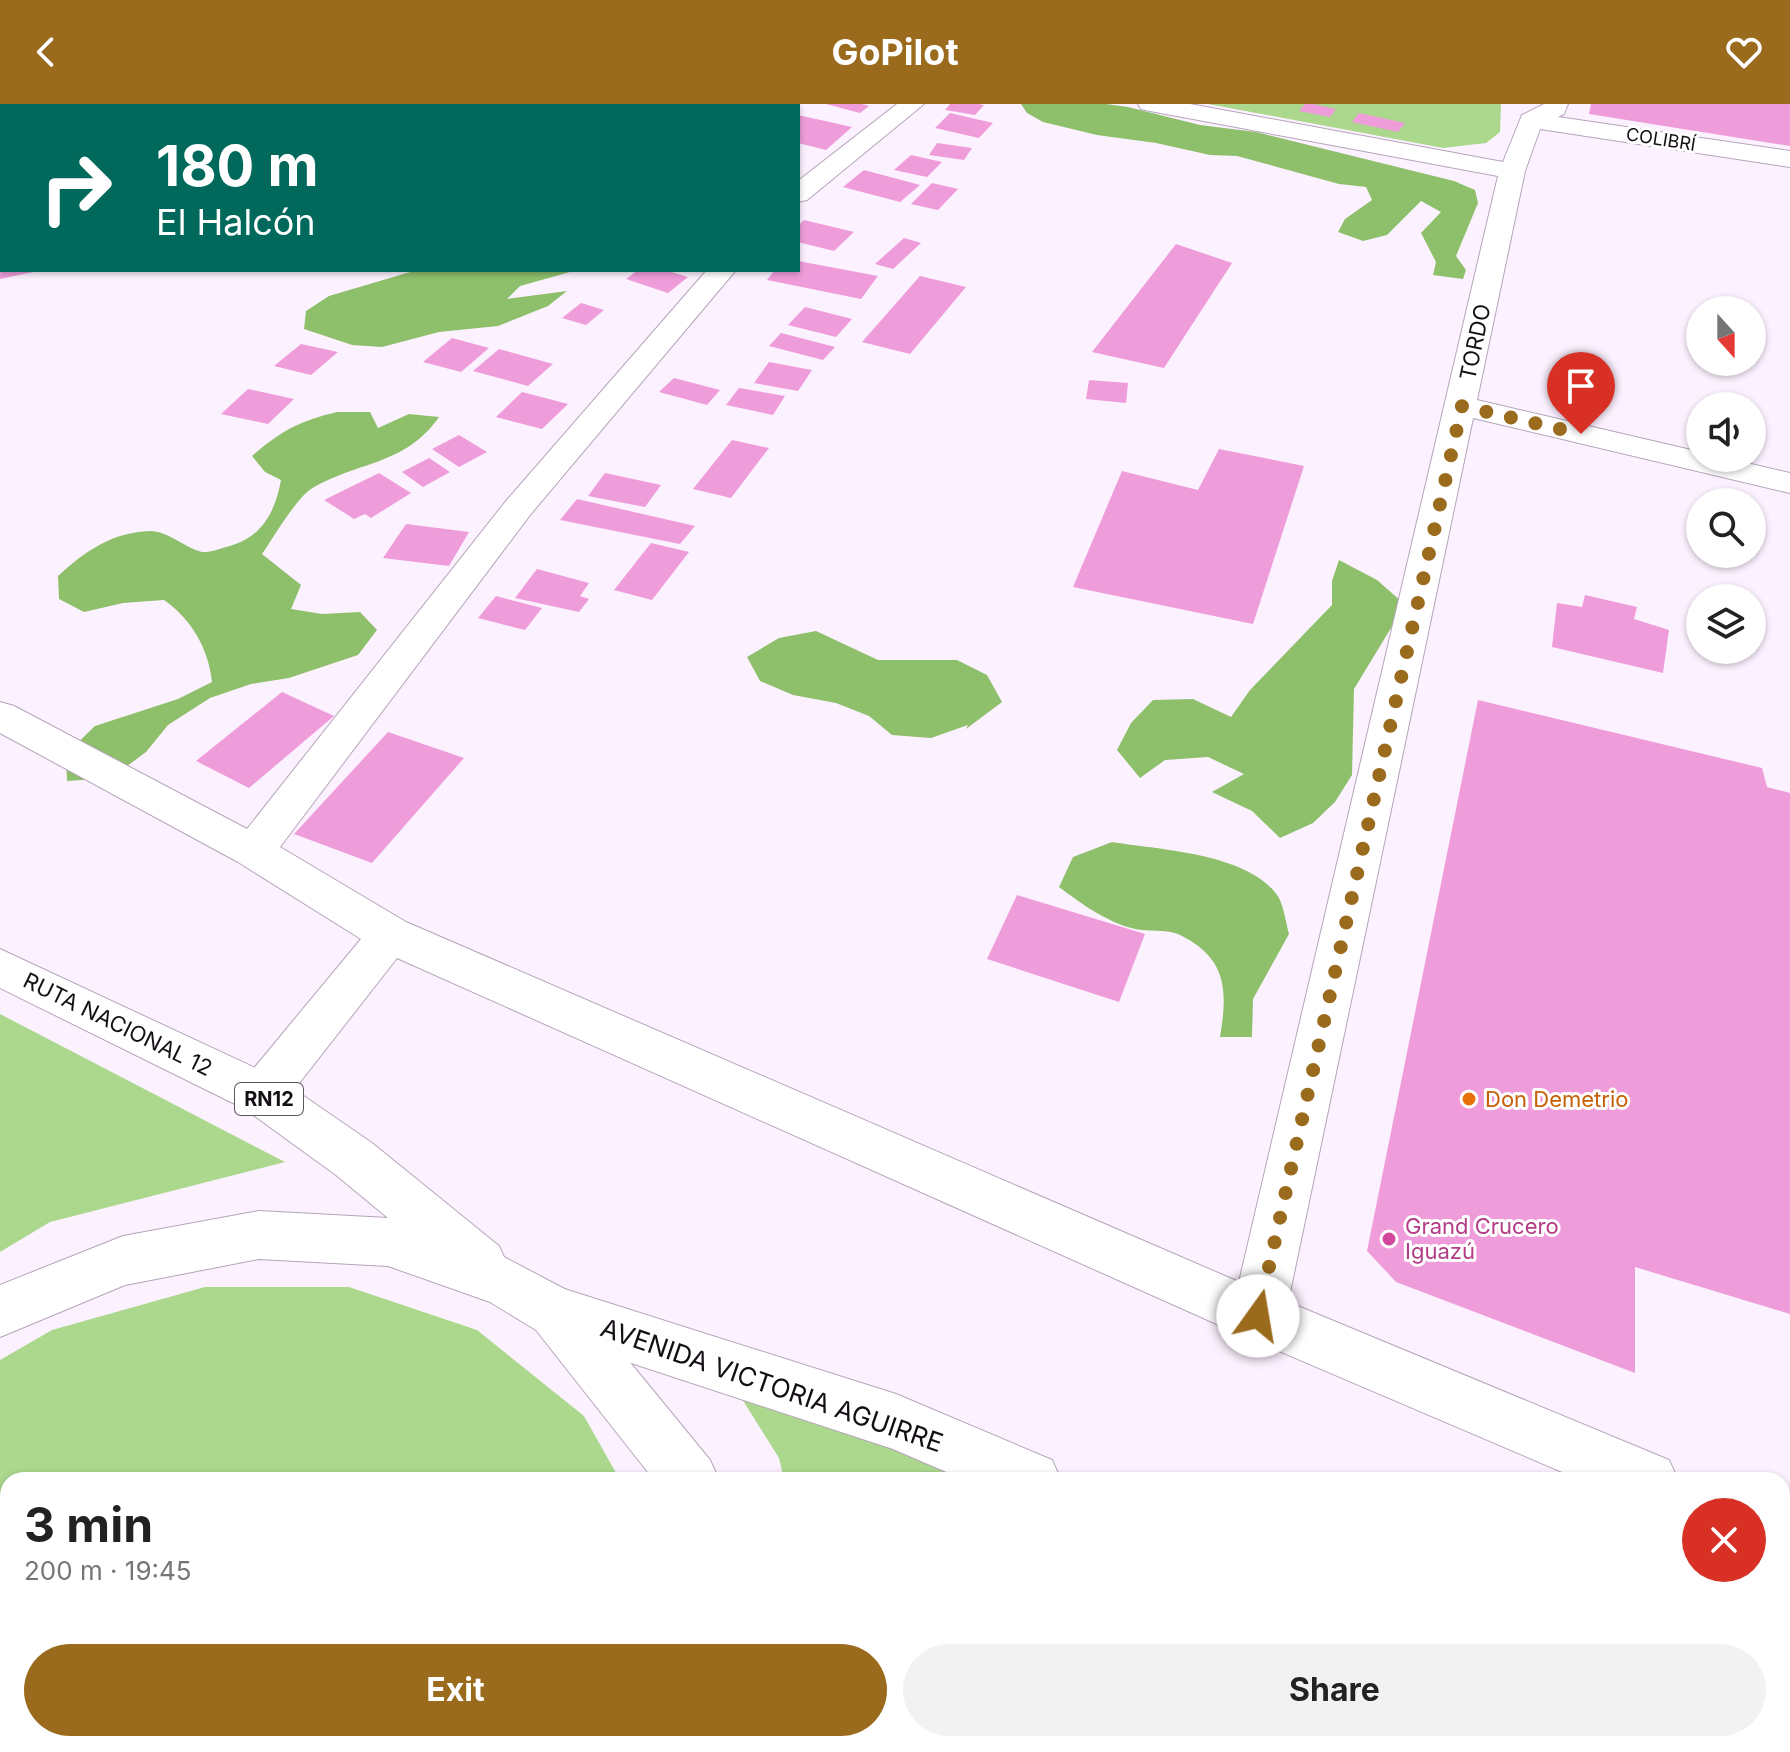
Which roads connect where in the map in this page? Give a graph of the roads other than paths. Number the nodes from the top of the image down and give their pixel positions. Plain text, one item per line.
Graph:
1 (912, 104) edge
2 (1150, 104) edge
3 (1536, 109) edge
4 (1790, 159) edge
5 (1512, 171) junction
6 (800, 192) edge
7 (720, 272) edge
8 (1462, 406) junction
9 (1790, 483) edge
10 (0, 716) edge
11 (253, 851) junction
12 (390, 935) junction
13 (0, 967) edge
14 (262, 1094) junction
15 (505, 1282) junction
16 (0, 1311) edge
17 (555, 1312) junction
18 (1258, 1316) junction
19 (684, 1472) edge
20 (1013, 1472) edge
21 (1630, 1472) edge

1 - 6 main road
2 - 5 main road
3 - 4 main road, COLIBRÍ
3 - 5 main road, TORDO
5 - 8 main road, TORDO
7 - 11 main road
8 - 9 main road
8 - 18 main road, TORDO
10 - 11 main road
11 - 12 main road
12 - 14 main road
12 - 18 main road
13 - 14 main road, RUTA NACIONAL 12 / RN12
14 - 15 main road, RUTA NACIONAL 12 / RN12
15 - 16 main road, RN12
15 - 17 main road, RN12
17 - 19 main road, RN12
17 - 20 main road, AVENIDA VICTORIA AGUIRRE
18 - 21 main road

